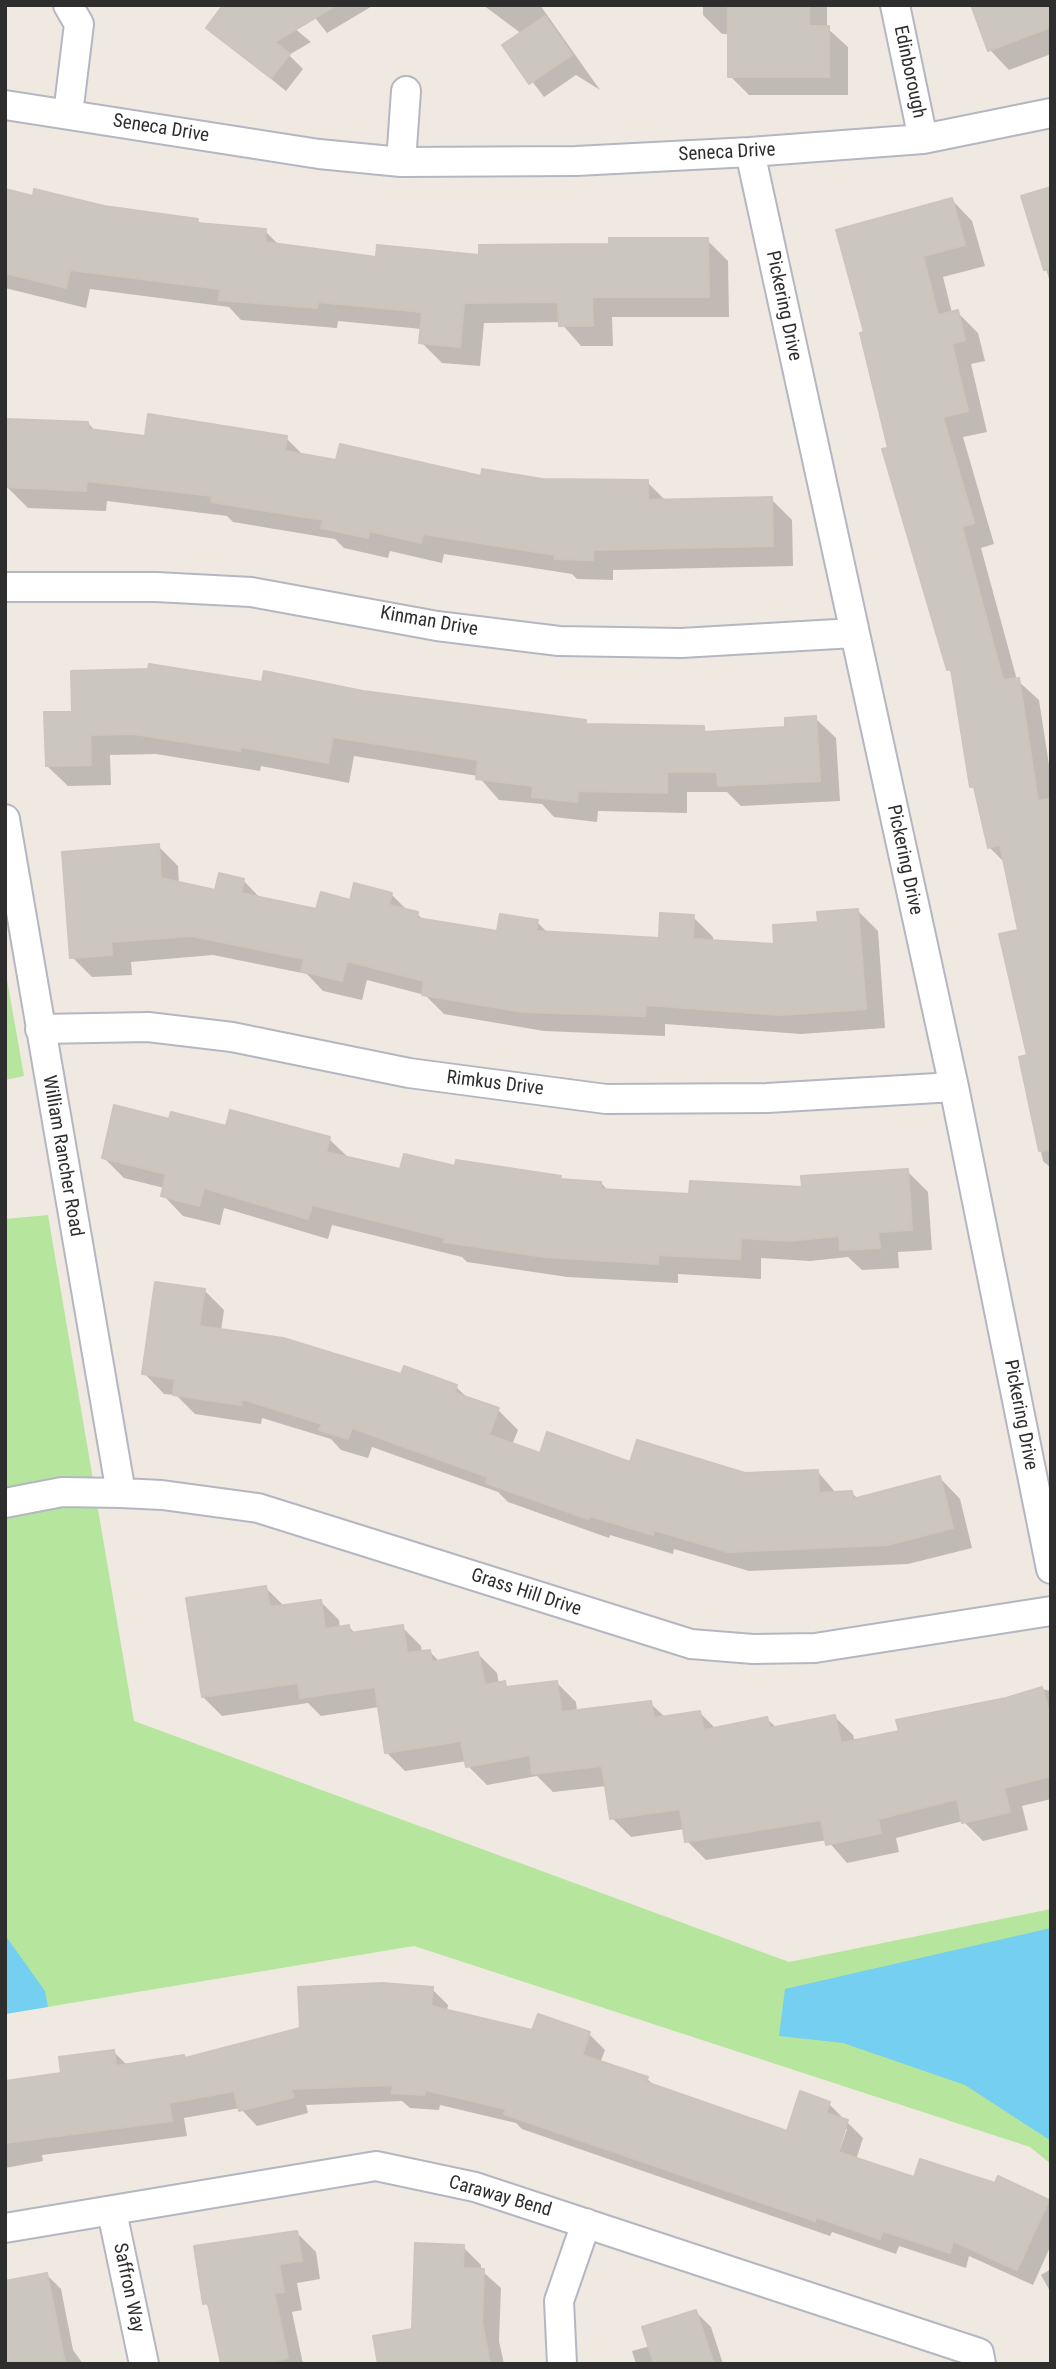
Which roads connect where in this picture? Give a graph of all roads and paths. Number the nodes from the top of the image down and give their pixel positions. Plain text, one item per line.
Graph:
1 (68, 5) edge
2 (895, 5) edge
3 (406, 91) dead end
4 (5, 105) edge
5 (1051, 113) edge
6 (68, 114) junction
7 (923, 139) junction
8 (750, 152) junction
9 (401, 162) junction
10 (5, 587) edge
11 (853, 633) junction
12 (5, 819) edge
13 (40, 1030) junction
14 (954, 1087) junction
15 (121, 1493) junction
16 (5, 1503) edge
17 (1051, 1569) edge
18 (1051, 1611) edge
19 (112, 2211) junction
20 (586, 2223) junction
21 (5, 2228) edge
22 (980, 2359) edge
23 (144, 2364) edge
24 (562, 2364) edge

1 - 6 street
2 - 7 street, Edinborough
3 - 9 street
4 - 6 street, Seneca Drive
5 - 7 street, Seneca Drive
6 - 9 street, Seneca Drive
7 - 8 street, Seneca Drive
8 - 9 street, Seneca Drive
8 - 11 street, Pickering Drive
10 - 11 street, Kinman Drive
11 - 14 street, Pickering Drive
12 - 13 street, William Rancher Road
13 - 14 street, Rimkus Drive
13 - 15 street, William Rancher Road
14 - 17 street, Pickering Drive
15 - 16 street, Grass Hill Drive
15 - 18 street, Grass Hill Drive
19 - 20 street, Caraway Bend
19 - 21 street, Caraway Bend
19 - 23 street, Saffron Way
20 - 22 street, Caraway Bend
20 - 24 street

